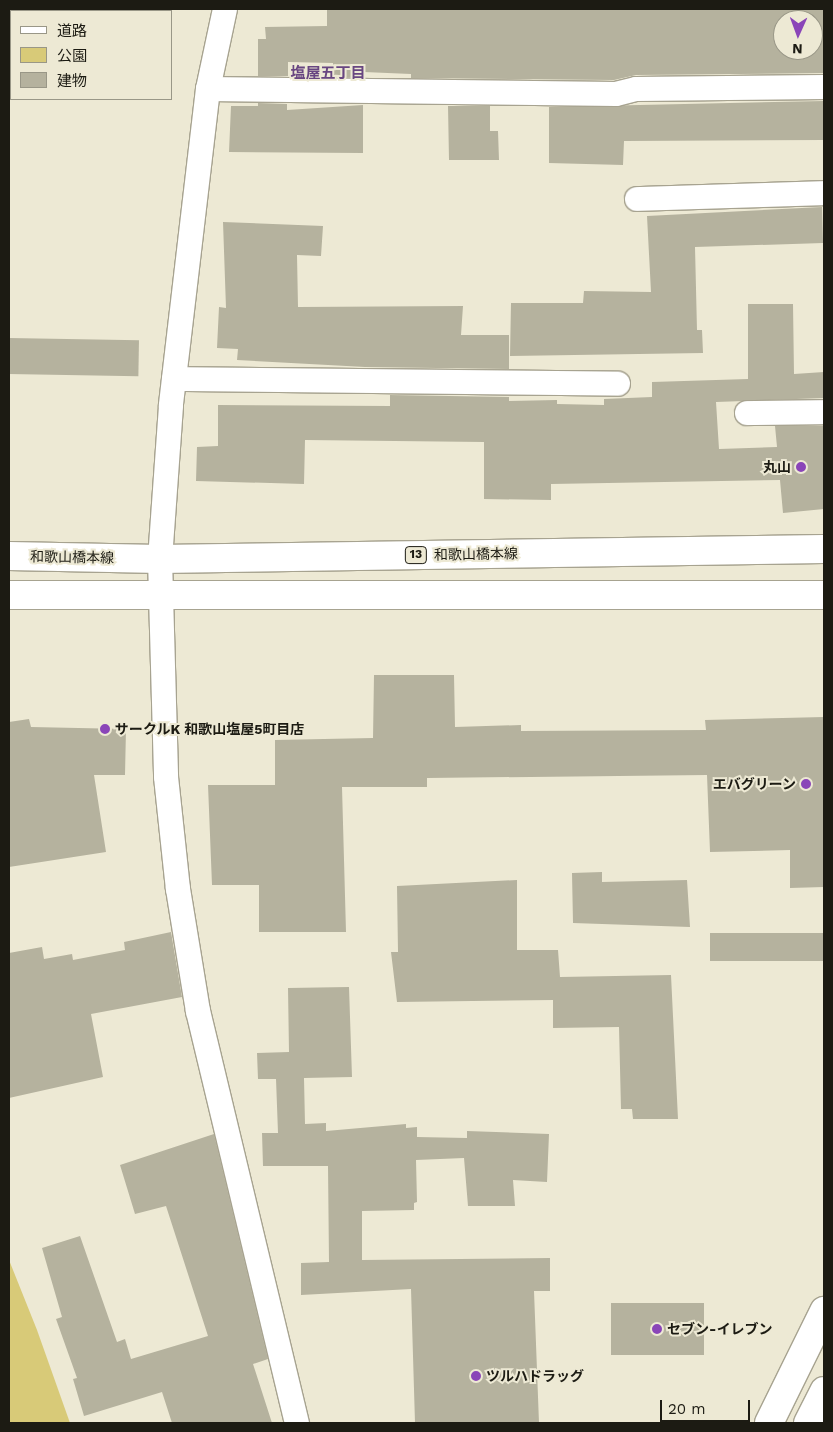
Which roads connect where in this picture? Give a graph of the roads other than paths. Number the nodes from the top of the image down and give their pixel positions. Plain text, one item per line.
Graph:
1 (224, 9) edge
2 (824, 86) edge
3 (208, 89) junction
4 (824, 193) edge
5 (637, 199) dead end
6 (174, 379) junction
7 (618, 384) dead end
8 (824, 412) edge
9 (747, 413) dead end
10 (824, 549) edge
11 (9, 556) edge
12 (160, 559) junction
13 (9, 595) edge
14 (824, 595) edge
15 (162, 597) junction
16 (824, 1311) edge
17 (824, 1391) edge
18 (297, 1423) edge
19 (769, 1423) edge
20 (808, 1423) edge

1 - 3 street
2 - 3 street
3 - 6 street
4 - 5 street
6 - 7 street
6 - 12 street
8 - 9 street
10 - 12 main road, 和歌山橋本線 / 13
11 - 12 main road, 和歌山橋本線 / 13
12 - 15 street
13 - 15 main road
14 - 15 main road
15 - 18 street
16 - 19 main road
17 - 20 main road

